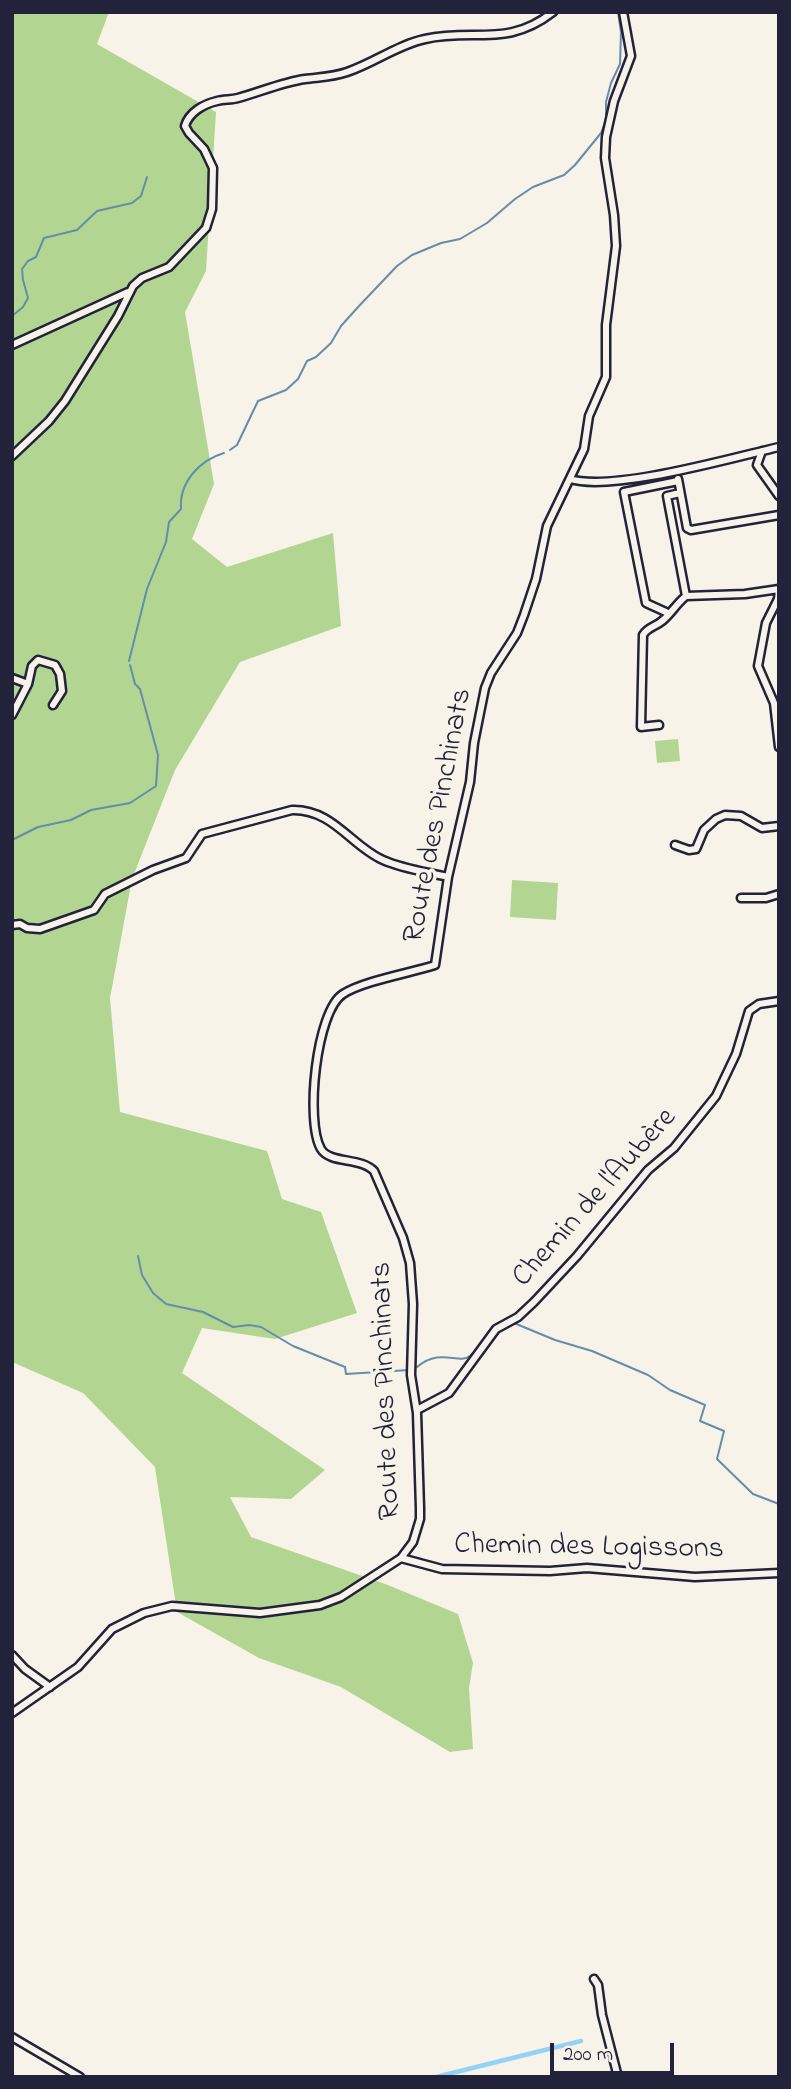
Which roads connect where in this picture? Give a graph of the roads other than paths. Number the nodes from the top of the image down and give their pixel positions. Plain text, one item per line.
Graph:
1 (553, 12) edge
2 (623, 12) edge
3 (128, 292) junction
4 (12, 345) edge
5 (779, 447) edge
6 (762, 451) junction
7 (12, 456) edge
8 (676, 470) junction
9 (570, 480) junction
10 (678, 481) junction
11 (680, 493) junction
12 (779, 496) edge
13 (779, 515) edge
14 (691, 530) junction
15 (673, 533) junction
16 (779, 590) edge
17 (686, 596) junction
18 (668, 613) junction
19 (12, 678) edge
20 (28, 684) junction
21 (53, 705) dead end
22 (12, 715) edge
23 (659, 725) dead end
24 (779, 747) edge
25 (779, 826) edge
26 (675, 845) dead end
27 (448, 877) junction
28 (779, 894) edge
29 (741, 898) dead end
30 (12, 925) edge
31 (779, 1001) edge
32 (416, 1410) junction
33 (401, 1558) junction
34 (779, 1573) edge
35 (12, 1655) edge
36 (50, 1687) junction
37 (12, 1713) edge
38 (594, 1979) dead end
39 (12, 2037) edge
40 (80, 2077) edge
41 (618, 2077) edge

1 - 3 street
2 - 9 street, Route des Pinchinats
3 - 4 street
3 - 7 street
5 - 6 street
6 - 8 street
6 - 12 street
8 - 9 street
8 - 10 street
9 - 27 street, Route des Pinchinats
10 - 11 street
10 - 18 street
11 - 14 street
11 - 15 street
13 - 14 street
14 - 15 street
15 - 17 street
16 - 17 street
16 - 24 street
17 - 18 street
18 - 23 street
19 - 20 street
20 - 21 street
20 - 22 street
25 - 26 street
27 - 30 street
27 - 32 street, Route des Pinchinats
28 - 29 street
31 - 32 street, Chemin de l'Aubère
32 - 33 street, Route des Pinchinats
33 - 34 street, Chemin des Logissons
33 - 36 street, Route des Pinchinats
35 - 36 street
36 - 37 street, Route des Pinchinats
38 - 41 street
39 - 40 street

